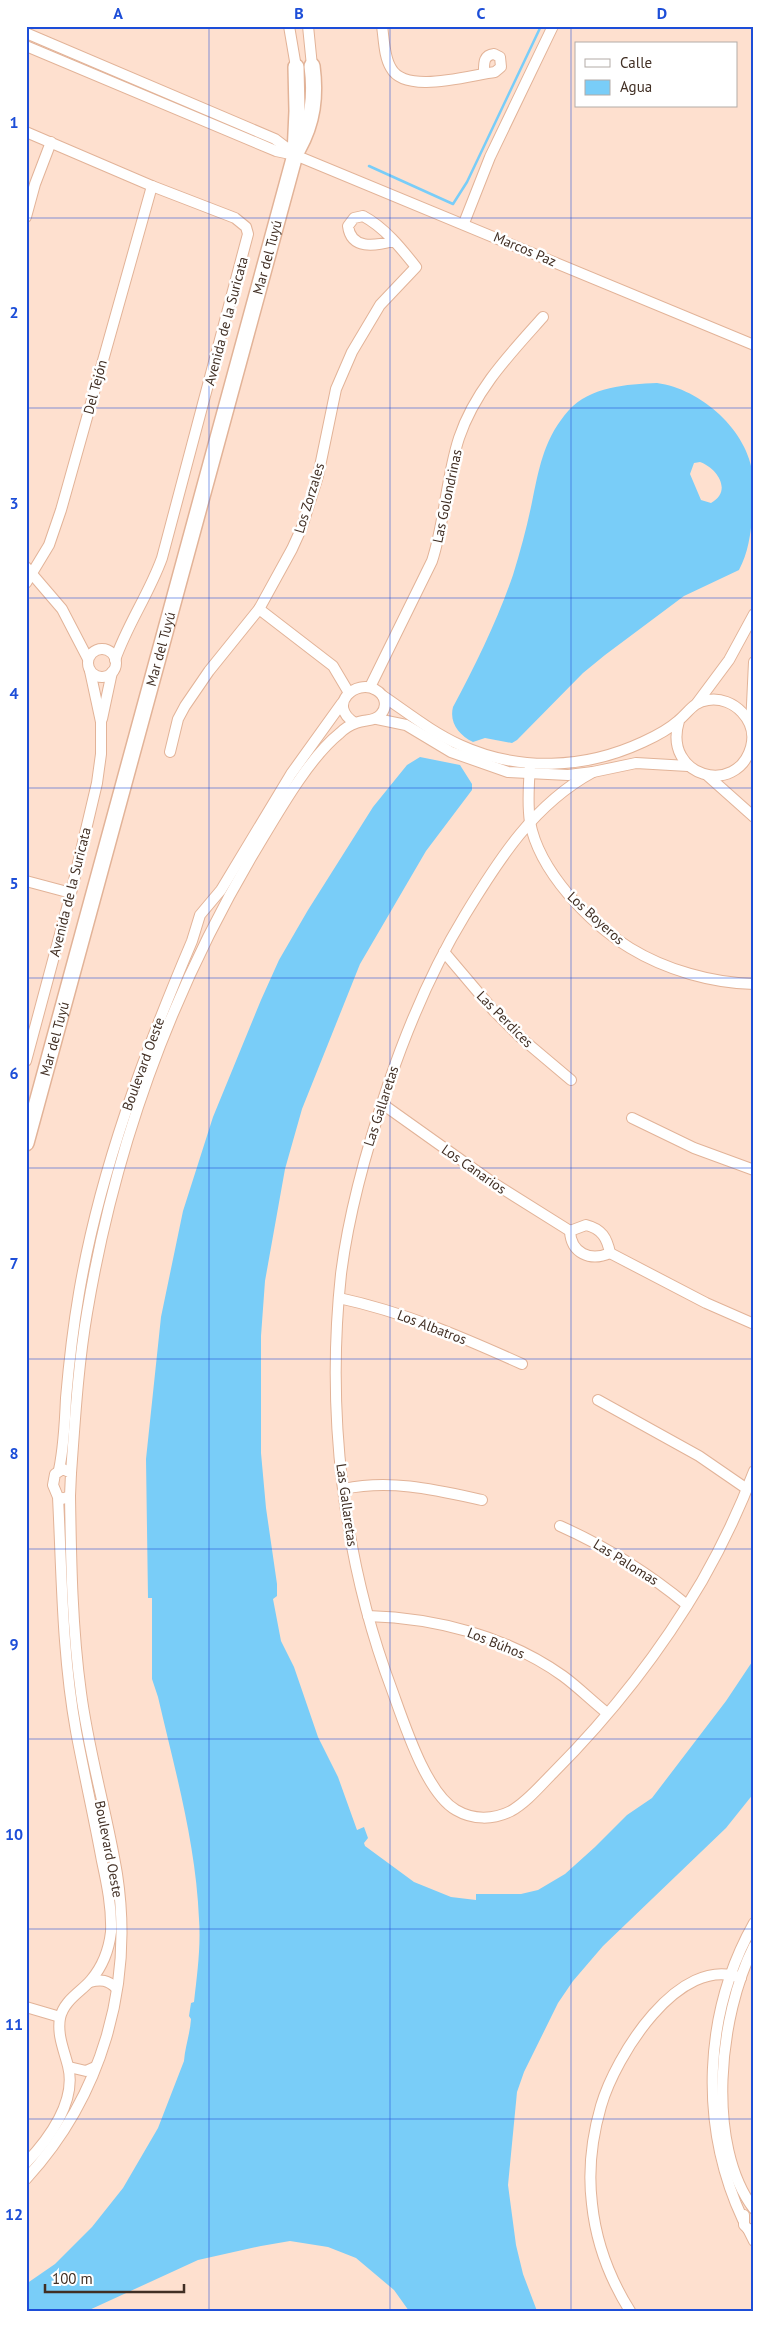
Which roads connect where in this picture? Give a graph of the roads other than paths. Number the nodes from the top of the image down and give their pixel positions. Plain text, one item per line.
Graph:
1 (289, 26) edge
2 (308, 26) edge
3 (382, 26) edge
4 (553, 26) edge
5 (26, 33) edge
6 (26, 46) edge
7 (312, 66) joint
8 (296, 67) joint
9 (484, 73) dead end
10 (26, 132) edge
11 (51, 142) junction
12 (295, 155) junction
13 (152, 186) junction
14 (26, 217) edge
15 (464, 223) junction
16 (393, 241) dead end
17 (543, 317) dead end
18 (754, 345) edge
19 (30, 571) edge
20 (26, 583) edge
21 (259, 609) junction
22 (754, 614) edge
23 (122, 640) junction
24 (81, 644) junction
25 (96, 650) junction
26 (108, 651) junction
27 (88, 659) junction
28 (115, 660) junction
29 (754, 662) edge
30 (90, 671) junction
31 (112, 672) junction
32 (370, 687) junction
33 (349, 693) junction
34 (383, 696) junction
35 (342, 703) junction
36 (697, 703) junction
37 (377, 719) junction
38 (679, 721) junction
39 (101, 722) junction
40 (355, 723) junction
41 (752, 734) edge
42 (751, 748) junction
43 (170, 752) dead end
44 (754, 764) edge
45 (688, 766) junction
46 (530, 770) junction
47 (593, 772) junction
48 (708, 776) junction
49 (276, 799) junction
50 (285, 805) junction
51 (754, 817) edge
52 (530, 822) junction
53 (26, 881) edge
54 (71, 893) junction
55 (206, 909) junction
56 (217, 919) junction
57 (195, 929) junction
58 (210, 932) junction
59 (444, 952) junction
60 (754, 984) edge
61 (173, 999) junction
62 (26, 1061) edge
63 (571, 1080) dead end
64 (382, 1103) junction
65 (632, 1118) dead end
66 (125, 1131) junction
67 (26, 1143) edge
68 (754, 1170) edge
69 (570, 1231) junction
70 (610, 1253) junction
71 (86, 1260) junction
72 (96, 1261) junction
73 (339, 1298) junction
74 (754, 1324) edge
75 (522, 1364) dead end
76 (71, 1399) junction
77 (598, 1400) dead end
78 (59, 1470) junction
79 (754, 1471) edge
80 (70, 1473) junction
81 (344, 1489) junction
82 (747, 1489) junction
83 (70, 1496) junction
84 (58, 1497) junction
85 (482, 1500) dead end
86 (560, 1526) dead end
87 (66, 1566) junction
88 (687, 1605) junction
89 (368, 1616) junction
90 (607, 1713) junction
91 (81, 1728) junction
92 (117, 1875) junction
93 (105, 1876) junction
94 (754, 1923) edge
95 (754, 1946) edge
96 (730, 1974) junction
97 (741, 1978) junction
98 (90, 1982) junction
99 (116, 1988) junction
100 (26, 2007) edge
101 (60, 2017) junction
102 (69, 2067) junction
103 (95, 2067) junction
104 (31, 2163) edge
105 (26, 2179) edge
106 (754, 2210) edge
107 (742, 2220) junction
108 (751, 2230) edge
109 (754, 2241) edge
110 (630, 2311) edge

1 - 8 street
2 - 7 street
3 - 9 street
4 - 15 street
5 - 12 street
6 - 12 street
7 - 12 street
8 - 12 street
10 - 11 street, Avenida de la Suricata
11 - 13 street, Avenida de la Suricata
11 - 14 street
12 - 15 street, Marcos Paz
12 - 67 street, Mar del Tuyú
13 - 19 street, Del Tejón
13 - 23 street, Avenida de la Suricata
15 - 18 street, Marcos Paz
16 - 21 street, Los Zorzales
17 - 32 street, Las Golondrinas
19 - 20 street, Del Tejón
19 - 24 street, Avenida de la Suricata
21 - 33 street
21 - 43 street, Los Zorzales
22 - 36 street
23 - 26 street, Avenida de la Suricata
23 - 28 street, Avenida de la Suricata
24 - 25 street
24 - 27 street, Avenida de la Suricata
25 - 26 street
25 - 27 street
26 - 28 street
27 - 30 street, Avenida de la Suricata
28 - 31 street, Avenida de la Suricata
29 - 41 street
30 - 31 street
30 - 39 street, Avenida de la Suricata
31 - 39 street, Avenida de la Suricata
32 - 33 street
32 - 34 street
33 - 35 street
34 - 37 street
34 - 46 street
35 - 40 street
35 - 49 street, Boulevard Oeste
36 - 38 street
36 - 41 street
37 - 40 street
37 - 46 street
38 - 45 street
38 - 46 street
39 - 54 street, Avenida de la Suricata
40 - 50 street, Boulevard Oeste
41 - 42 street
42 - 44 street
42 - 48 street
45 - 47 street
45 - 48 street
46 - 47 street
46 - 52 street, Los Boyeros
47 - 52 street, Las Gallaretas
48 - 51 street
49 - 50 street
49 - 55 street, Boulevard Oeste
50 - 56 street, Boulevard Oeste
52 - 59 street, Las Gallaretas
52 - 60 street, Los Boyeros
53 - 54 street
54 - 62 street, Avenida de la Suricata
55 - 56 street
55 - 57 street, Boulevard Oeste
56 - 58 street, Boulevard Oeste
57 - 58 street
57 - 61 street, Boulevard Oeste
58 - 61 street, Boulevard Oeste
59 - 63 street, Las Perdices
59 - 64 street, Las Gallaretas
61 - 66 street, Boulevard Oeste
64 - 69 street, Los Canarios
64 - 73 street, Las Gallaretas
65 - 68 street
66 - 71 street, Boulevard Oeste
66 - 72 street, Boulevard Oeste
69 - 70 street
69 - 70 street
70 - 74 street
71 - 72 street
71 - 76 street, Boulevard Oeste
72 - 76 street, Boulevard Oeste
73 - 75 street, Los Albatros
73 - 81 street, Las Gallaretas
76 - 78 street, Boulevard Oeste
76 - 80 street, Boulevard Oeste
77 - 82 street
78 - 80 street
78 - 84 street, Boulevard Oeste
79 - 82 street, Las Gallaretas
80 - 83 street, Boulevard Oeste
81 - 85 street
81 - 89 street, Las Gallaretas
82 - 88 street, Las Gallaretas
83 - 84 street
83 - 87 street, Boulevard Oeste
84 - 87 street, Boulevard Oeste
86 - 88 street, Las Palomas
87 - 91 street, Boulevard Oeste
88 - 90 street, Las Gallaretas
89 - 90 street, Los Búhos
89 - 90 street, Las Gallaretas
91 - 92 street, Boulevard Oeste
91 - 93 street, Boulevard Oeste
92 - 93 street
92 - 99 street, Boulevard Oeste
93 - 98 street, Boulevard Oeste
94 - 96 street
95 - 97 street
96 - 97 street
96 - 107 street
96 - 110 street
97 - 106 street
98 - 99 street
98 - 101 street, Boulevard Oeste
99 - 103 street, Boulevard Oeste
100 - 101 street
101 - 102 street, Boulevard Oeste
102 - 103 street
102 - 104 street, Boulevard Oeste
103 - 104 street, Boulevard Oeste
104 - 105 street, Boulevard Oeste
106 - 107 street
107 - 108 street
108 - 109 street

